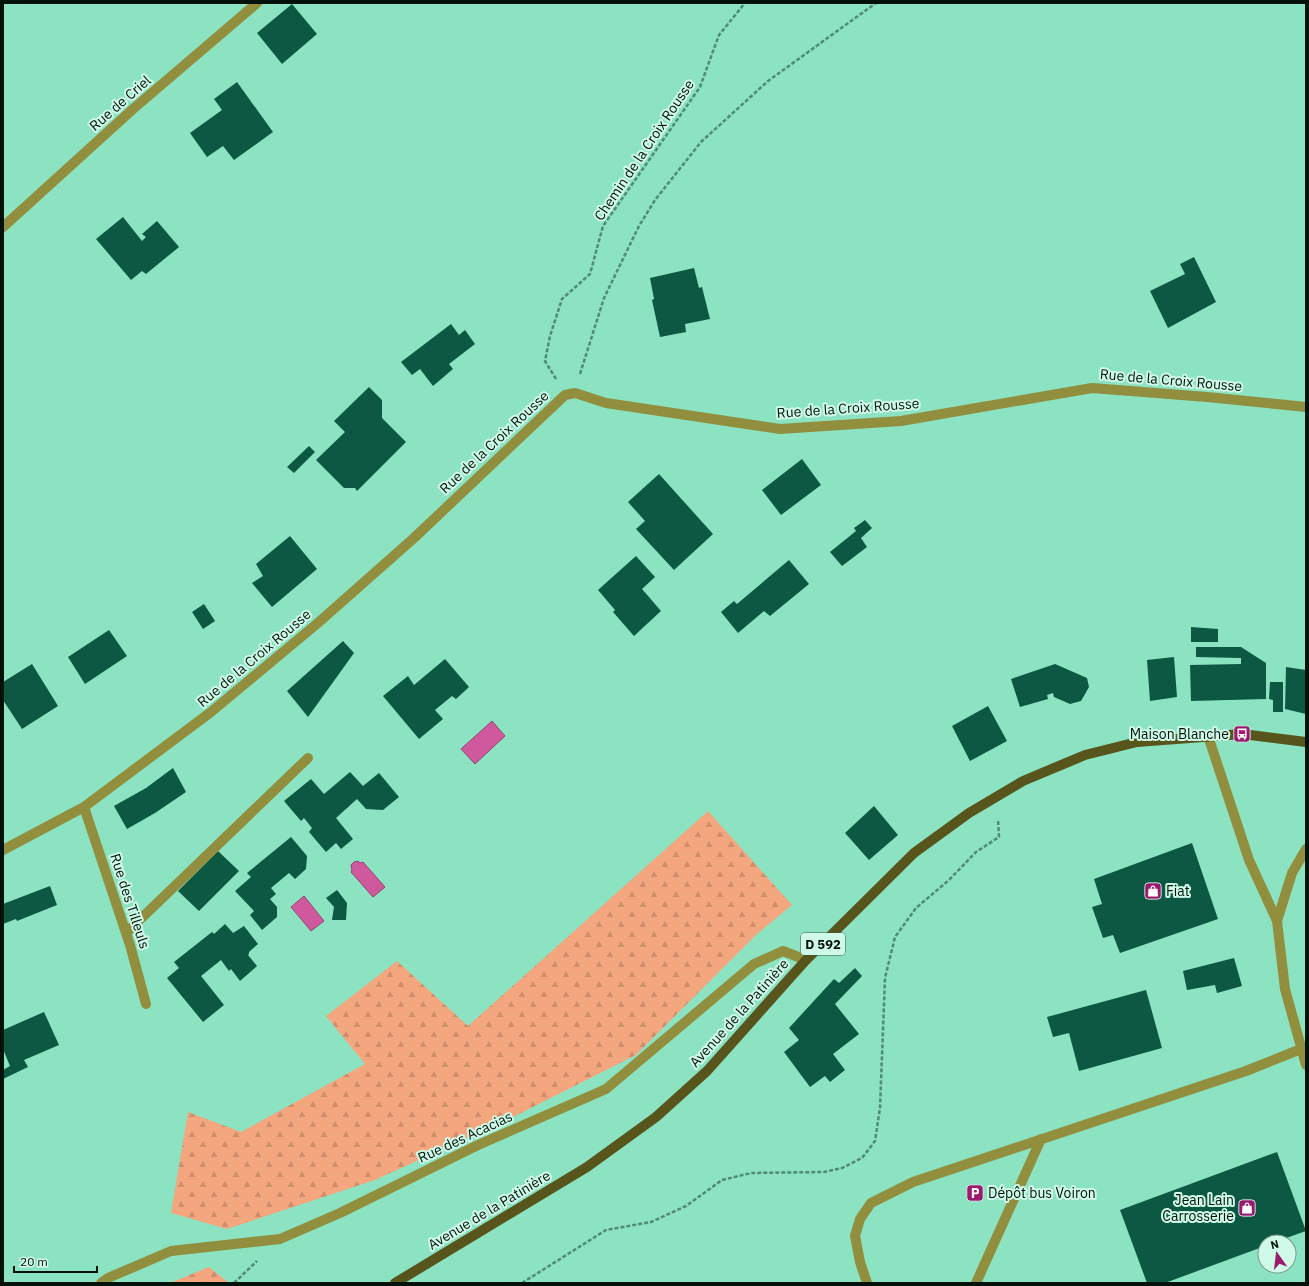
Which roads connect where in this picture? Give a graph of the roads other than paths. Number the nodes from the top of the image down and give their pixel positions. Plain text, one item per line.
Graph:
1 (257, 3) edge
2 (3, 227) edge
3 (1306, 407) edge
4 (1208, 736) junction
5 (1306, 742) edge
6 (308, 758) dead end
7 (84, 807) junction
8 (1306, 849) edge
9 (3, 850) edge
10 (1277, 921) junction
11 (126, 933) junction
12 (806, 960) junction
13 (146, 1004) dead end
14 (1301, 1049) junction
15 (1306, 1065) edge
16 (1041, 1139) junction
17 (101, 1283) edge
18 (395, 1283) edge
19 (867, 1283) edge
20 (976, 1283) edge

1 - 2 street, Rue de Criel
3 - 7 street, Rue de la Croix Rousse
4 - 5 main road, Avenue de la Patinière / D 592
4 - 10 street
4 - 12 main road, Avenue de la Patinière / D 592
6 - 11 street
7 - 9 street, Rue de la Croix Rousse
7 - 11 street, Rue des Tilleuls
8 - 10 street
10 - 14 street
11 - 13 street, Rue des Tilleuls
12 - 17 street, Rue des Acacias
12 - 18 main road, Avenue de la Patinière / D 592
14 - 15 street
14 - 16 street
16 - 19 street
16 - 20 street

